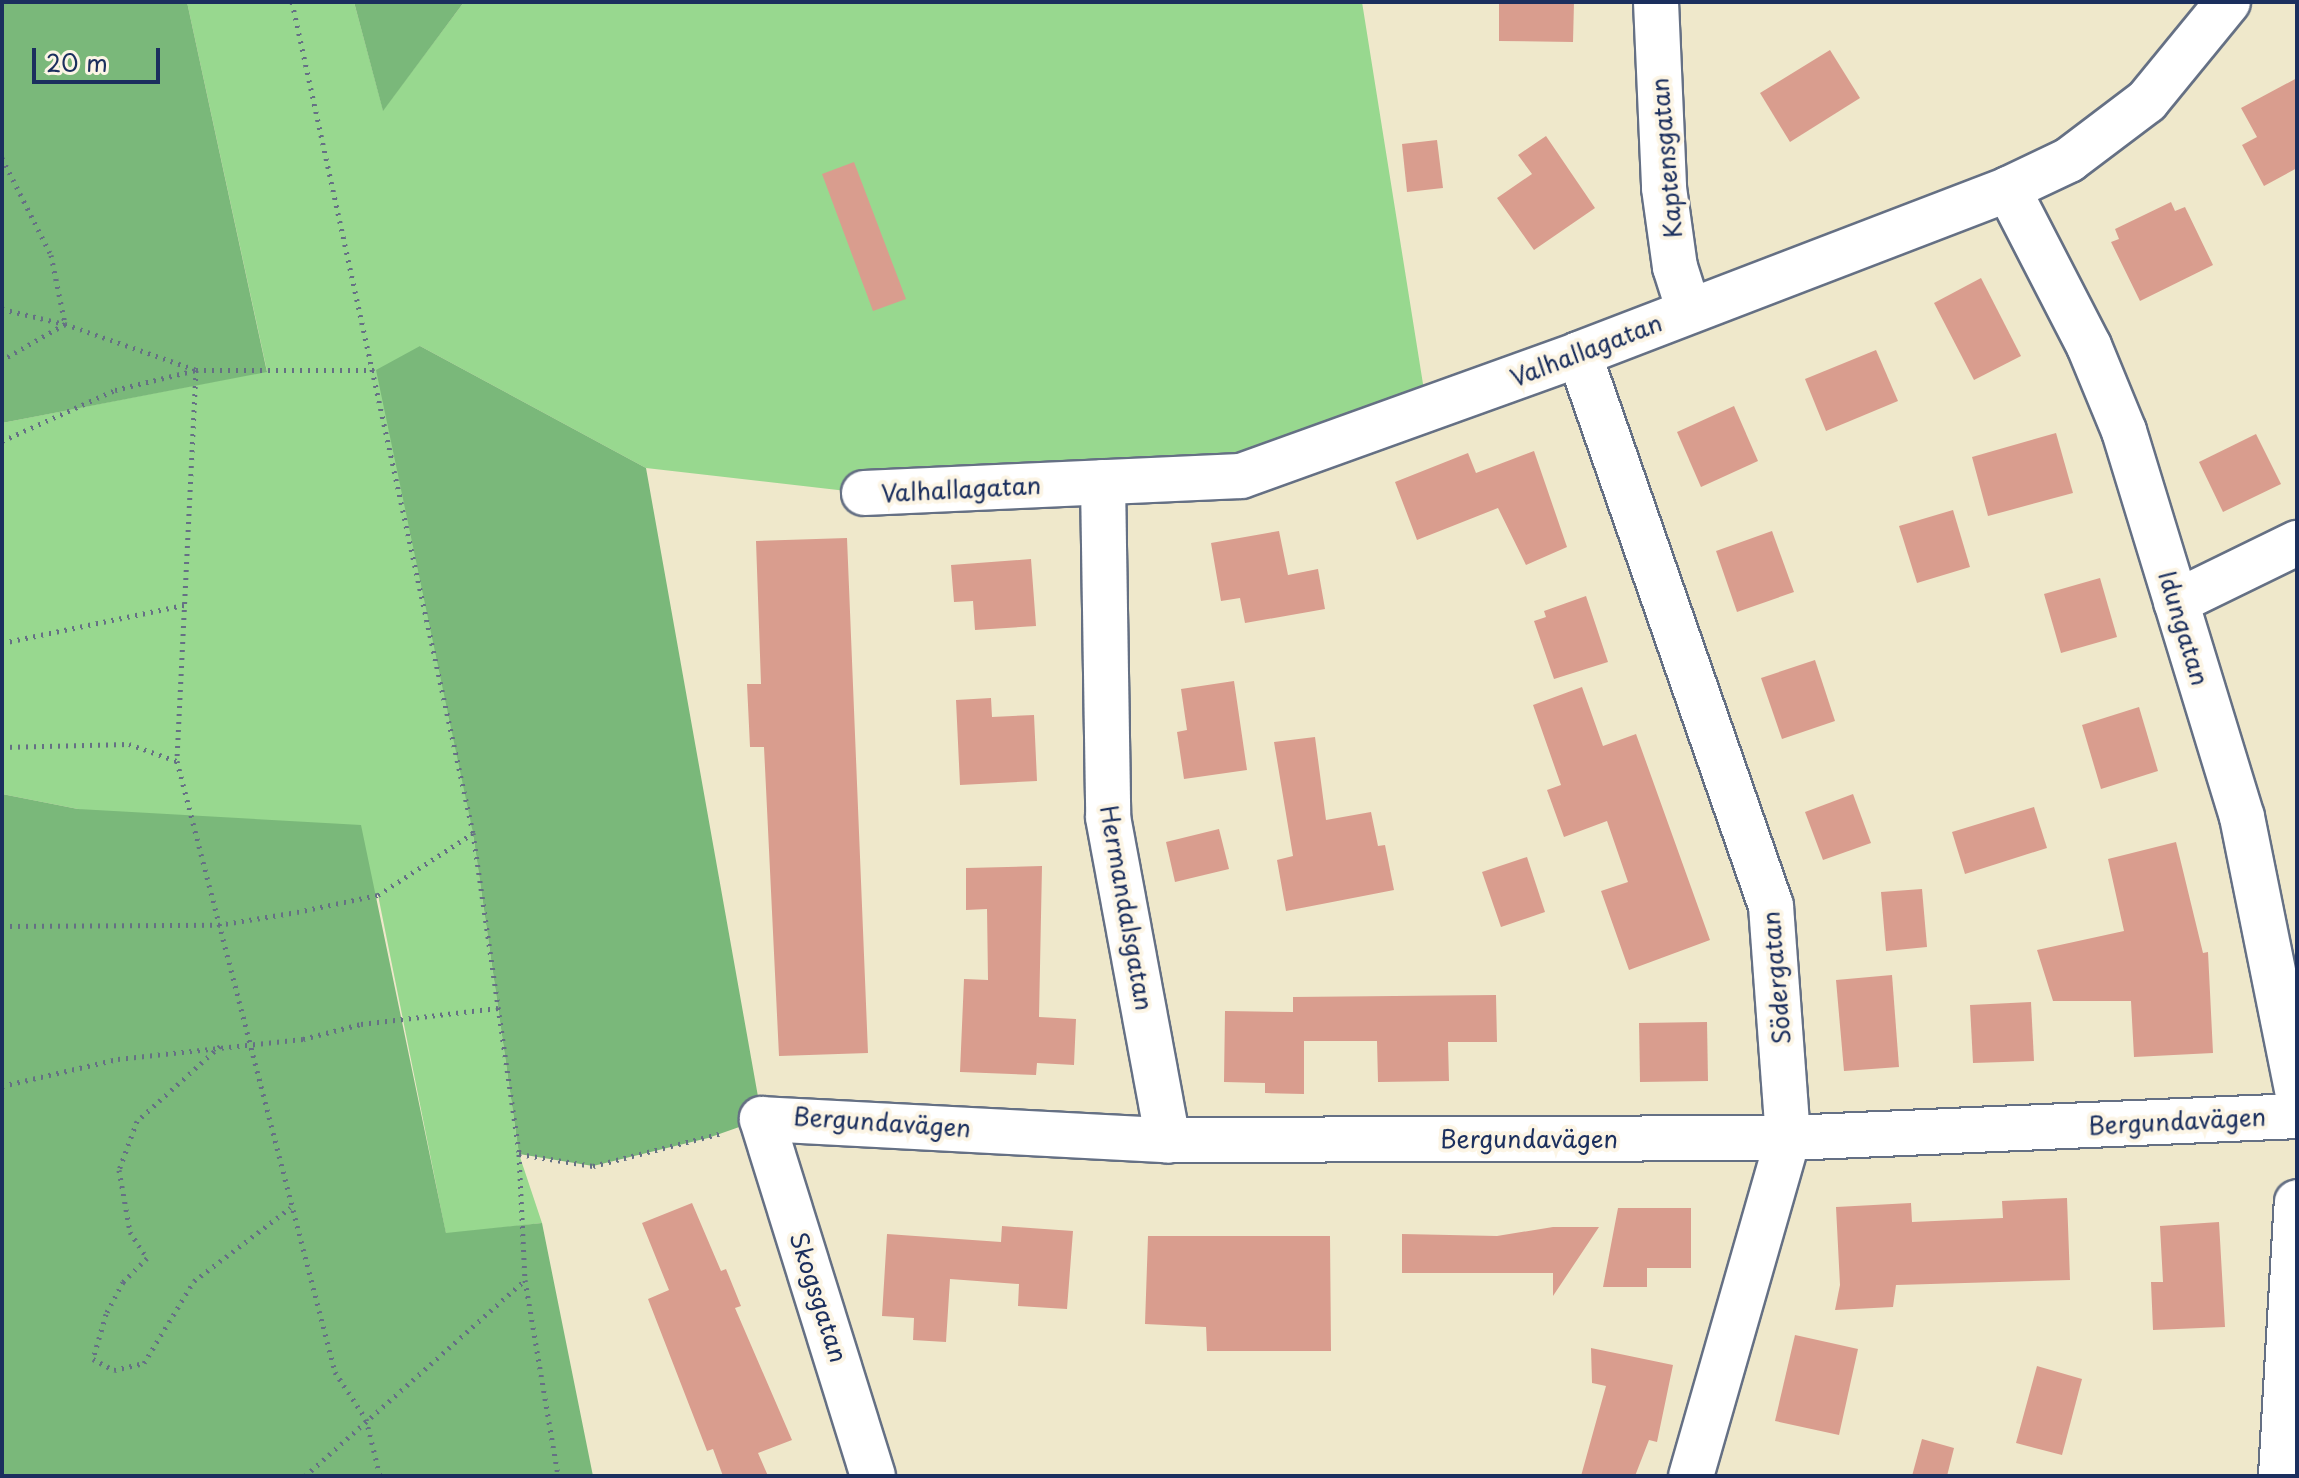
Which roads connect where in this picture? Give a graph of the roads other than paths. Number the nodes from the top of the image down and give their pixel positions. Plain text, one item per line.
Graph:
1 (1656, 2) edge
2 (2228, 2) edge
3 (2008, 189) junction
4 (1689, 311) junction
5 (1579, 354) junction
6 (1103, 482) junction
7 (864, 493) dead end
8 (2297, 543) edge
9 (2176, 602) junction
10 (2297, 1089) edge
11 (2297, 1116) edge
12 (762, 1119) joint
13 (1788, 1138) junction
14 (1168, 1140) junction
15 (2297, 1202) edge
16 (873, 1476) edge
17 (1691, 1476) edge
18 (2281, 1476) edge
19 (2294, 1476) edge

1 - 4 street, Kaptensgatan
2 - 3 street, Valhallagatan
3 - 4 street, Valhallagatan
3 - 9 street, Idungatan
4 - 5 street, Valhallagatan
5 - 6 street, Valhallagatan
5 - 13 street, Södergatan
6 - 7 street, Valhallagatan
6 - 14 street, Hermandalsgatan
8 - 9 street
9 - 10 street, Idungatan
11 - 13 street, Bergundavägen
12 - 14 street, Bergundavägen
12 - 16 street, Skogsgatan
13 - 14 street, Bergundavägen
13 - 17 street, Södergatan
15 - 18 street
18 - 19 street

